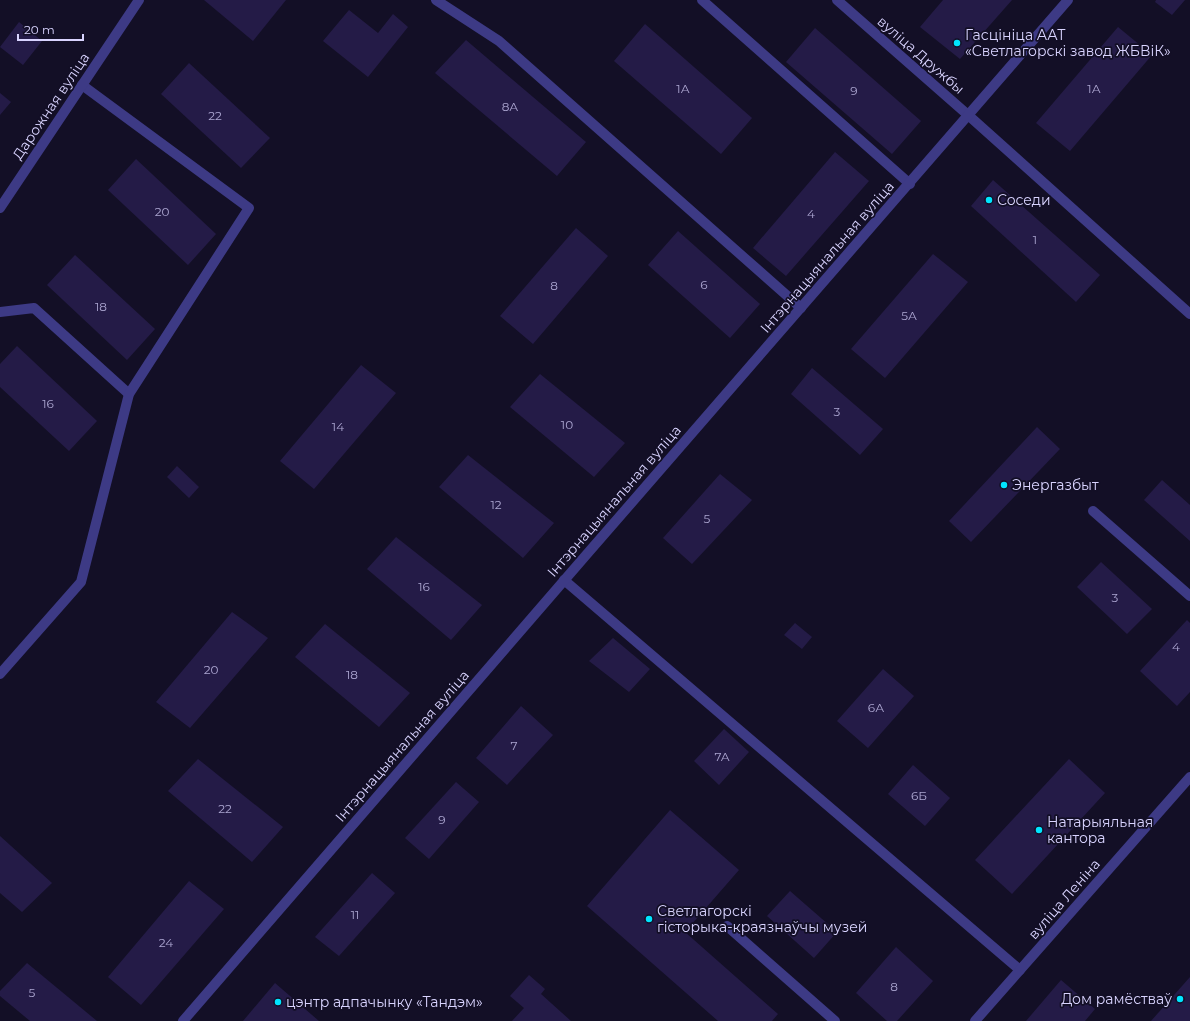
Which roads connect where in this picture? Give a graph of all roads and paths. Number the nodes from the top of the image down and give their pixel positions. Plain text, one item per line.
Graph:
1 (139, 0) edge
2 (436, 0) edge
3 (702, 0) edge
4 (837, 0) edge
5 (1068, 0) edge
6 (82, 85) junction
7 (968, 115) junction
8 (910, 184) junction
9 (0, 208) edge
10 (801, 308) junction
11 (0, 312) edge
12 (1190, 314) edge
13 (129, 394) junction
14 (1093, 511) dead end
15 (564, 580) junction
16 (1190, 596) edge
17 (0, 674) edge
18 (1190, 777) edge
19 (727, 926) dead end
20 (1020, 970) junction
21 (183, 1021) edge
22 (834, 1021) edge
23 (975, 1021) edge

1 - 6 street, Дарожная вуліца
2 - 10 street
3 - 8 street
4 - 7 street, вуліца Дружбы
5 - 7 street, Інтэрнацыянальная вуліца
6 - 9 street, Дарожная вуліца
6 - 13 street
7 - 8 street, Інтэрнацыянальная вуліца
7 - 12 street, вуліца Дружбы
8 - 10 street, Інтэрнацыянальная вуліца
10 - 15 street, Інтэрнацыянальная вуліца
11 - 13 street
13 - 17 street
14 - 16 street
15 - 20 street
15 - 21 street, Інтэрнацыянальная вуліца
18 - 20 street, вуліца Леніна
19 - 22 street
20 - 23 street, вуліца Леніна

